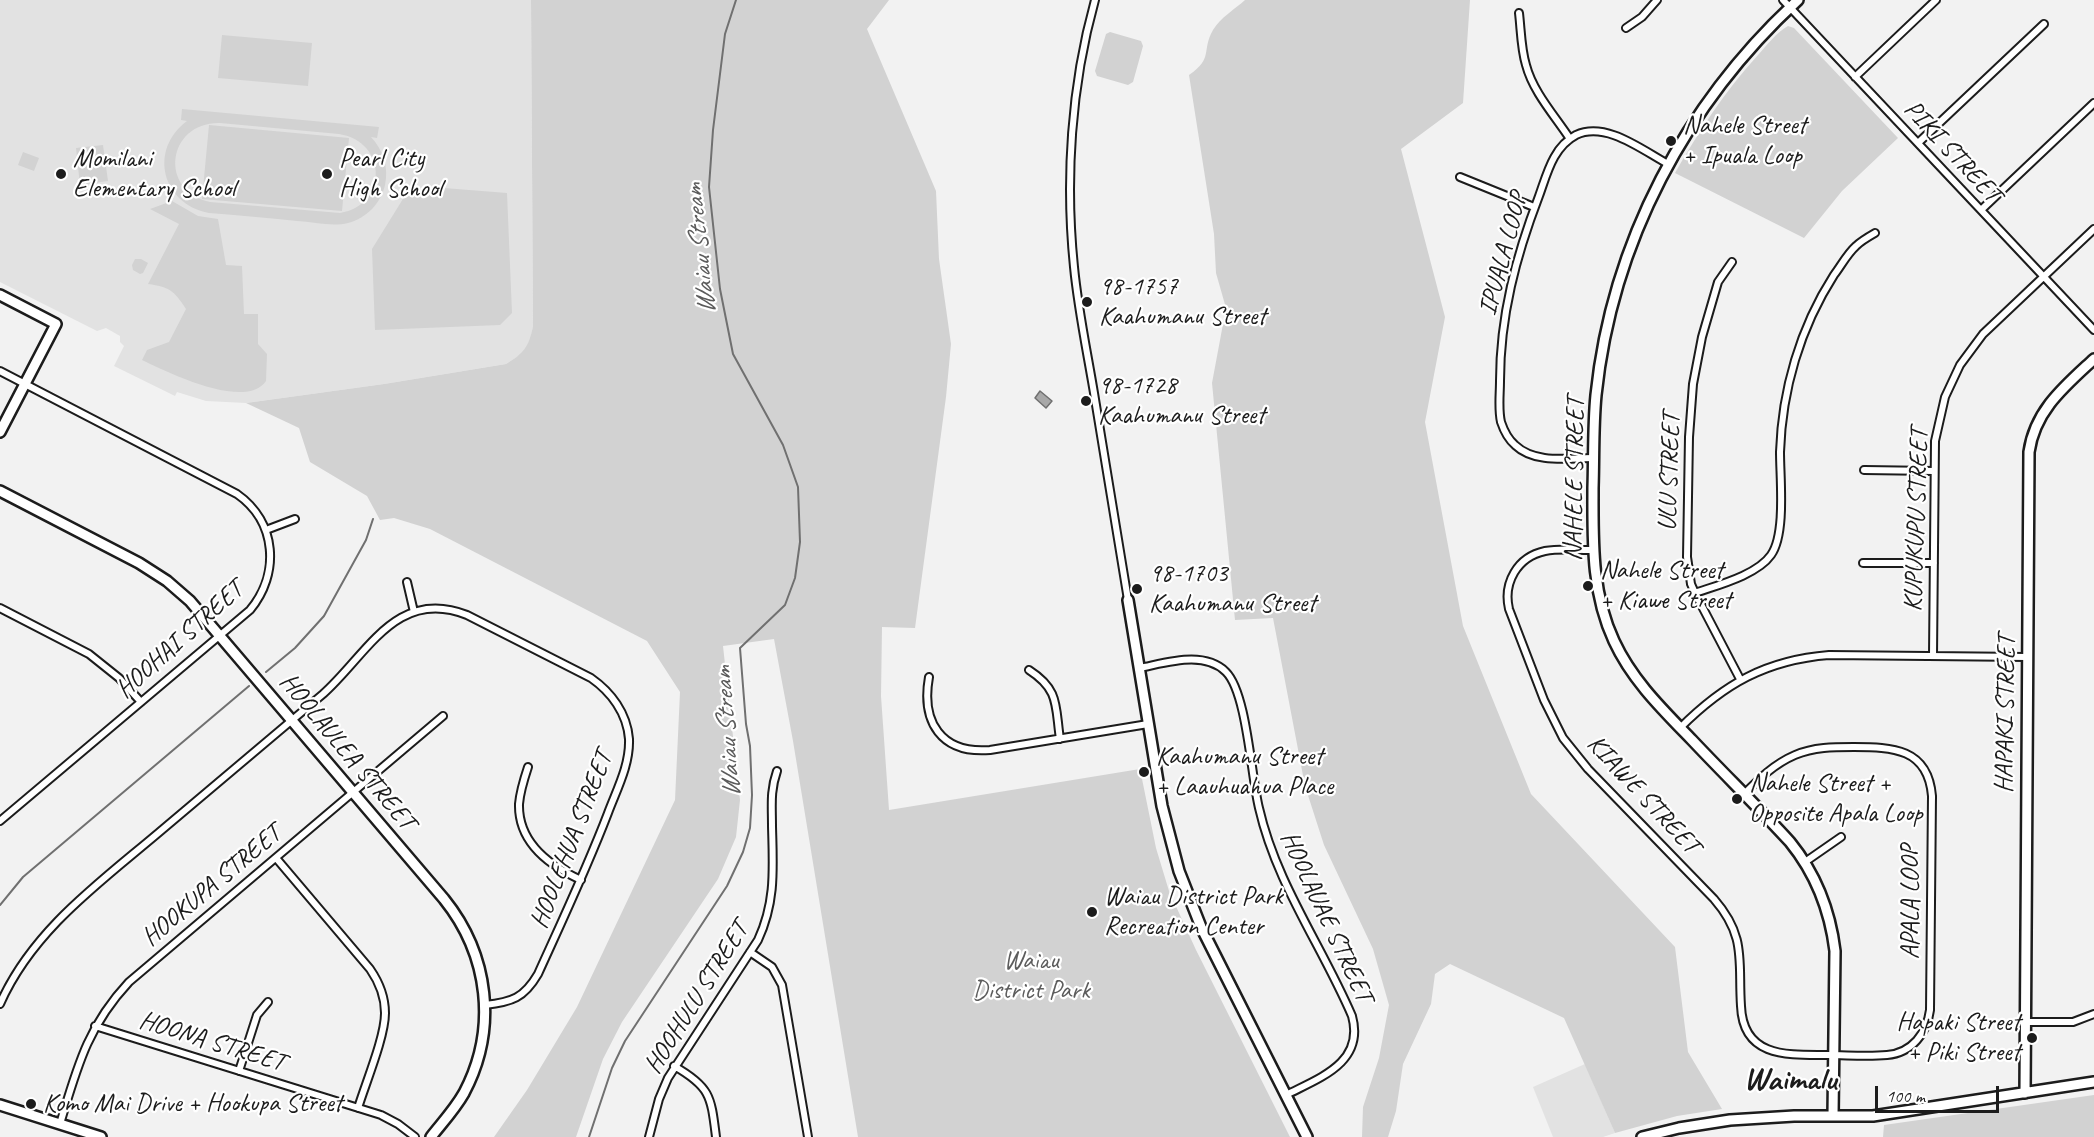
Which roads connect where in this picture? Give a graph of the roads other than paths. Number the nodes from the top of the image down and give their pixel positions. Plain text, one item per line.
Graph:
1 (1095, 0) edge
2 (1657, 0) edge
3 (1782, 0) edge
4 (1798, 0) edge
5 (1936, 0) edge
6 (1790, 8) junction
7 (1519, 13) dead end
8 (2044, 24) dead end
9 (1626, 28) dead end
10 (1855, 76) junction
11 (2094, 103) edge
12 (1570, 139) junction
13 (1918, 143) junction
14 (1668, 164) junction
15 (1460, 177) dead end
16 (1534, 207) junction
17 (1981, 210) junction
18 (2094, 229) edge
19 (1875, 233) dead end
20 (1732, 262) dead end
21 (2043, 277) junction
22 (0, 295) edge
23 (2094, 330) edge
24 (2094, 359) edge
25 (0, 371) edge
26 (25, 384) junction
27 (0, 432) edge
28 (1594, 458) junction
29 (1864, 471) dead end
30 (1934, 471) junction
31 (0, 491) edge
32 (295, 519) dead end
33 (266, 530) junction
34 (1593, 550) junction
35 (1863, 563) dead end
36 (1934, 564) junction
37 (406, 582) dead end
38 (1695, 593) junction
39 (1128, 600) joint
40 (0, 608) edge
41 (414, 612) junction
42 (221, 635) junction
43 (1933, 656) junction
44 (2027, 657) junction
45 (1139, 668) junction
46 (1029, 670) dead end
47 (929, 677) dead end
48 (1740, 679) junction
49 (141, 702) junction
50 (443, 716) dead end
51 (293, 720) junction
52 (1148, 724) junction
53 (1680, 728) junction
54 (1060, 739) junction
55 (528, 768) dead end
56 (777, 771) dead end
57 (354, 792) junction
58 (1744, 795) junction
59 (0, 821) edge
60 (1840, 837) dead end
61 (276, 858) junction
62 (1805, 862) junction
63 (581, 880) junction
64 (750, 952) junction
65 (268, 1002) dead end
66 (0, 1004) edge
67 (485, 1005) junction
68 (2094, 1014) edge
69 (2024, 1022) junction
70 (95, 1026) junction
71 (1835, 1055) junction
72 (674, 1066) junction
73 (239, 1071) junction
74 (2094, 1082) edge
75 (2025, 1093) junction
76 (1286, 1095) junction
77 (0, 1105) edge
78 (358, 1108) junction
79 (1833, 1116) junction
80 (60, 1124) junction
81 (101, 1137) edge
82 (416, 1137) edge
83 (431, 1137) edge
84 (649, 1137) edge
85 (716, 1137) edge
86 (807, 1137) edge
87 (1307, 1137) edge
88 (1642, 1137) edge

1 - 39 street
2 - 9 street
3 - 6 street, PIKI STREET
4 - 6 street, NAHELE STREET
5 - 10 street
6 - 10 street, PIKI STREET
6 - 14 street, NAHELE STREET
7 - 12 street
8 - 13 street
10 - 13 street, PIKI STREET
11 - 17 street
12 - 14 street
12 - 16 street, IPUALA LOOP
13 - 17 street, PIKI STREET
14 - 28 street, NAHELE STREET
15 - 16 street
16 - 28 street, IPUALA LOOP
17 - 21 street, PIKI STREET
18 - 21 street, KUPUKUPU STREET
19 - 38 street
20 - 38 street, ULU STREET
21 - 23 street, PIKI STREET
21 - 30 street, KUPUKUPU STREET
22 - 26 street
24 - 44 street, HAPAKI STREET
25 - 26 street, HOOHAI STREET
26 - 27 street
26 - 33 street, HOOHAI STREET
28 - 34 street, NAHELE STREET
29 - 30 street
30 - 36 street, KUPUKUPU STREET
31 - 42 street, HOOLAULEA STREET
32 - 33 street
33 - 42 street, HOOHAI STREET
34 - 53 street, NAHELE STREET
34 - 71 street, KIAWE STREET
35 - 36 street
36 - 43 street, KUPUKUPU STREET
37 - 41 street
38 - 48 street, ULU STREET
39 - 45 street
40 - 49 street
41 - 51 street, HOOLEHUA STREET
41 - 63 street, HOOLEHUA STREET
42 - 49 street, HOOHAI STREET
42 - 51 street, HOOLAULEA STREET
43 - 44 street
43 - 48 street
44 - 69 street, HAPAKI STREET
45 - 52 street
45 - 76 street, HOOLAUAE STREET
46 - 54 street
47 - 54 street
48 - 53 street
49 - 59 street, HOOHAI STREET
50 - 57 street, HOOKUPA STREET
51 - 57 street, HOOLAULEA STREET
51 - 66 street, HOOLEHUA STREET
52 - 54 street
52 - 76 street
53 - 58 street, NAHELE STREET
55 - 63 street
56 - 64 street, HOOHULU STREET
57 - 61 street, HOOKUPA STREET
57 - 67 street, HOOLAULEA STREET
58 - 62 street, NAHELE STREET
58 - 71 street, APALA LOOP
60 - 62 street
61 - 70 street, HOOKUPA STREET
61 - 78 street
62 - 71 street, NAHELE STREET
63 - 67 street, HOOLEHUA STREET
64 - 72 street, HOOHULU STREET
64 - 86 street
65 - 73 street
67 - 83 street, HOOLAULEA STREET
68 - 69 street
69 - 75 street, HAPAKI STREET
70 - 73 street, HOONA STREET
70 - 80 street, HOOKUPA STREET
71 - 79 street, NAHELE STREET
72 - 84 street, HOOHULU STREET
72 - 85 street
73 - 78 street, HOONA STREET
74 - 75 street
75 - 79 street
76 - 87 street
77 - 80 street
78 - 82 street, HOONA STREET
79 - 88 street
80 - 81 street

